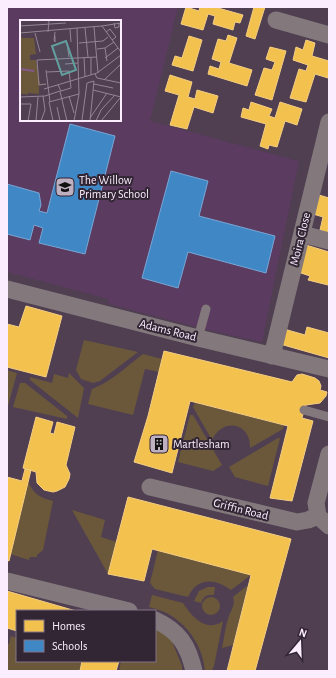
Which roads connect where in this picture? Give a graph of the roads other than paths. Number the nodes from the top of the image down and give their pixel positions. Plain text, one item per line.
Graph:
1 (276, 20) dead end
2 (329, 35) edge
3 (329, 122) edge
4 (302, 234) junction
5 (329, 241) edge
6 (7, 289) edge
7 (206, 309) dead end
8 (198, 338) junction
9 (272, 356) junction
10 (329, 369) edge
11 (304, 410) dead end
12 (329, 417) edge
13 (329, 454) edge
14 (150, 486) dead end
15 (324, 521) edge
16 (7, 581) edge
17 (125, 610) edge
18 (156, 620) edge
19 (194, 671) edge

1 - 2 street
3 - 4 street, Moira Close
4 - 5 street
4 - 9 street, Moira Close
6 - 8 street, Adams Road
7 - 8 lane
8 - 9 street, Adams Road
9 - 10 street, Adams Road
11 - 12 lane
13 - 15 street
14 - 15 street, Griffin Road
16 - 17 street
18 - 19 street

